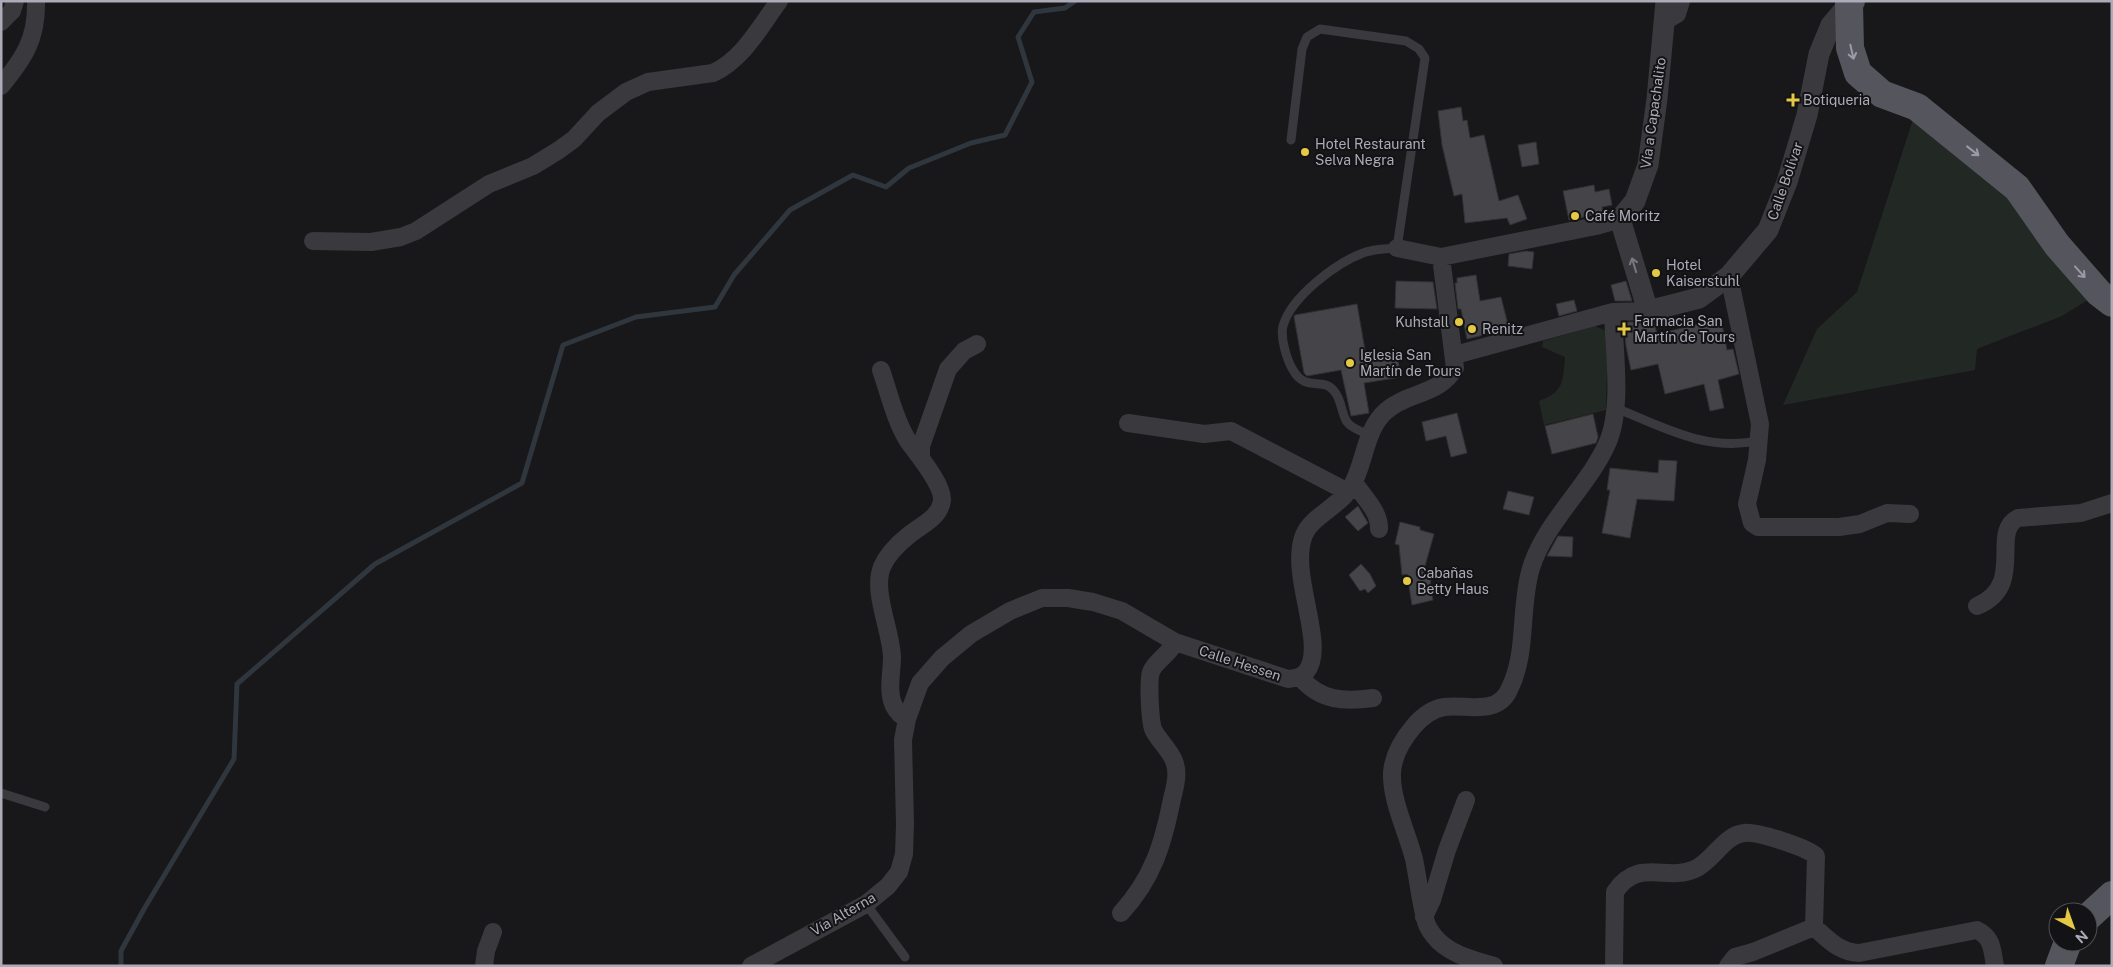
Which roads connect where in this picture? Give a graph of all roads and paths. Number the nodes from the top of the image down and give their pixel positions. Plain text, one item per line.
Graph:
1 (15, 1) edge
2 (36, 1) edge
3 (779, 1) edge
4 (1682, 1) edge
5 (1850, 2) edge
6 (1666, 11) edge
7 (1, 22) edge
8 (9, 69) edge
9 (1, 86) edge
10 (1291, 140) dead end
11 (1620, 219) junction
12 (313, 241) dead end
13 (1397, 248) junction
14 (1441, 257) junction
15 (1729, 276) junction
16 (2112, 303) edge
17 (1648, 311) junction
18 (1613, 312) junction
19 (977, 344) dead end
20 (1455, 355) junction
21 (881, 370) dead end
22 (1616, 408) junction
23 (1128, 423) dead end
24 (1370, 436) junction
25 (1760, 440) junction
26 (921, 458) junction
27 (1351, 487) junction
28 (2112, 503) edge
29 (1910, 514) dead end
30 (1379, 529) dead end
31 (1977, 606) dead end
32 (1175, 642) junction
33 (1300, 677) junction
34 (1373, 698) dead end
35 (907, 719) junction
36 (1, 793) edge
37 (1466, 800) dead end
38 (45, 807) dead end
39 (2112, 894) edge
40 (866, 904) junction
41 (2098, 907) edge
42 (1121, 913) dead end
43 (1424, 917) junction
44 (1814, 927) junction
45 (493, 932) dead end
46 (2064, 952) edge
47 (905, 957) dead end
48 (484, 966) edge
49 (751, 966) edge
50 (1494, 966) edge
51 (1614, 966) edge
52 (1728, 966) edge
53 (1995, 966) edge
54 (2059, 966) edge

1 - 7 street
2 - 8 street
3 - 12 street
4 - 6 street
5 - 15 street, Calle Bolívar
5 -> 16 main road
6 - 11 street, Vía a Capachalito
8 - 9 street
10 - 13 lane
11 - 14 street
17 -> 11 street
13 - 14 street
13 - 24 lane
14 - 20 street
15 - 17 street, Calle Bolívar
15 - 25 street
17 - 18 street, Calle Bolívar
18 - 20 street, Calle Bolívar
18 - 22 street
19 - 26 street
20 - 24 street, Calle Hessen
21 - 26 street
22 - 25 lane
22 - 43 street
23 - 27 street
24 - 27 street, Calle Hessen
25 - 29 street
26 - 35 street
27 - 30 street
27 - 33 street, Calle Hessen
28 - 31 street
32 - 33 street, Calle Hessen
32 - 35 street, Calle Hessen
32 - 42 street
33 - 34 street
35 - 40 street, Vía Alterna
36 - 38 lane
37 - 43 street
39 - 41 main road
40 - 47 lane
40 - 49 street, Vía Alterna
43 - 50 street
44 - 51 street
44 - 52 street
44 - 53 street
45 - 48 street
46 - 54 main road

